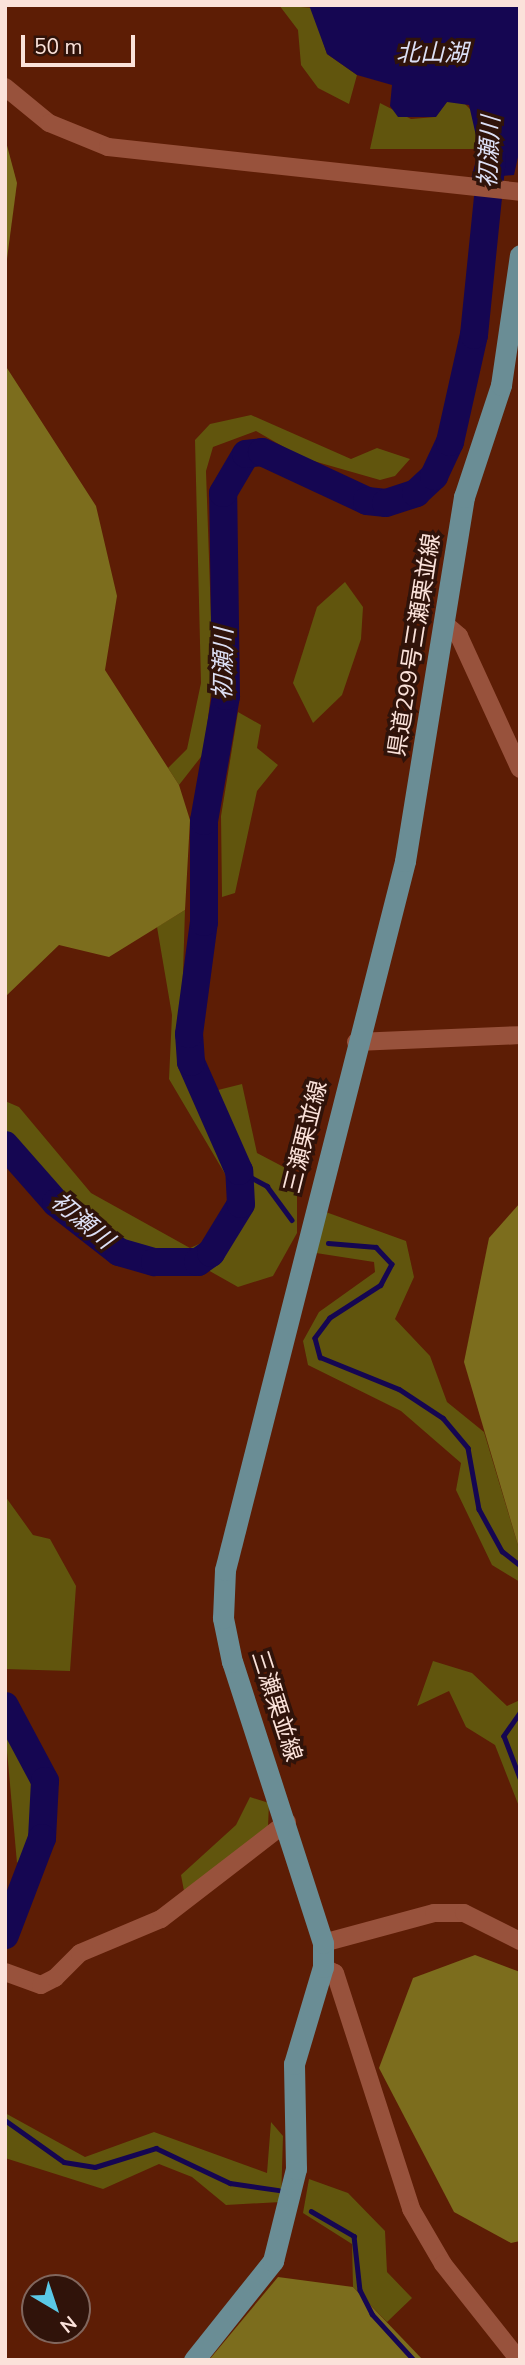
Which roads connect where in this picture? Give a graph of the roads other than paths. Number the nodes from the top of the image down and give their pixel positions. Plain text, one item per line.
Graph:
1 (5, 87) edge
2 (519, 192) edge
3 (520, 255) edge
4 (444, 623) junction
5 (520, 769) edge
6 (520, 1035) edge
7 (356, 1042) junction
8 (287, 1822) junction
9 (520, 1941) edge
10 (323, 1943) junction
11 (323, 1967) junction
12 (5, 1972) edge
13 (194, 2360) edge
14 (519, 2360) edge

1 - 2 street
3 - 4 main road, 県道299号三瀬栗並線
4 - 5 street
4 - 7 main road, 県道299号三瀬栗並線
6 - 7 street
7 - 8 main road, 三瀬栗並線
8 - 10 main road, 三瀬栗並線
8 - 12 street
9 - 10 street
10 - 11 main road, 三瀬栗並線
11 - 13 main road, 三瀬栗並線
11 - 14 street

